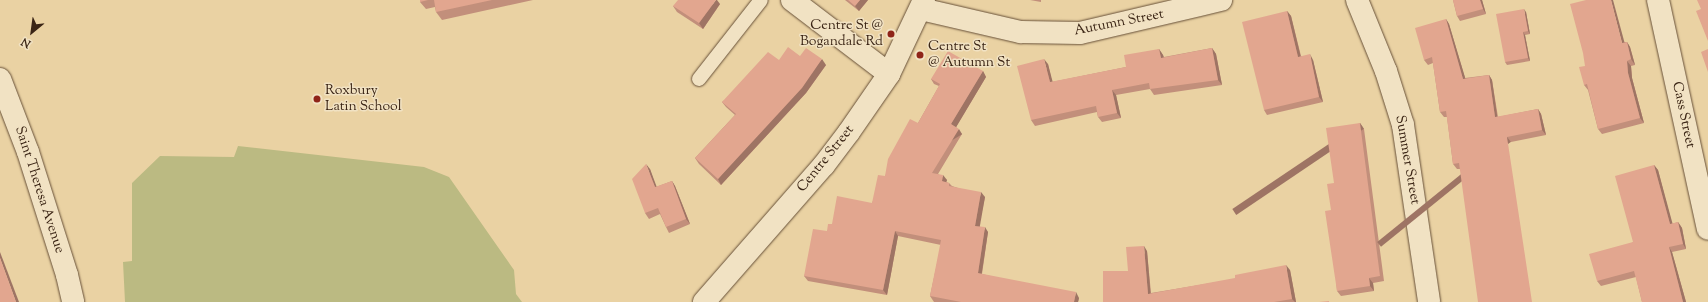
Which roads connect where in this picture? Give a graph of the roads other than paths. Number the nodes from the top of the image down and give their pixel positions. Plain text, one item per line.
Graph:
1 (761, 0) edge
2 (792, 0) edge
3 (1221, 0) edge
4 (1357, 0) edge
5 (1658, 0) edge
6 (922, 4) edge
7 (889, 74) junction
8 (0, 79) edge
9 (700, 79) dead end
10 (1706, 215) edge
11 (73, 302) edge
12 (704, 302) edge
13 (1430, 302) edge

1 - 9 lane
2 - 7 street
3 - 6 street, Autumn Street
4 - 13 street, Summer Street
5 - 10 street, Cass Street
6 - 7 street, Centre Street
7 - 12 street, Centre Street
8 - 11 street, Saint Theresa Avenue

